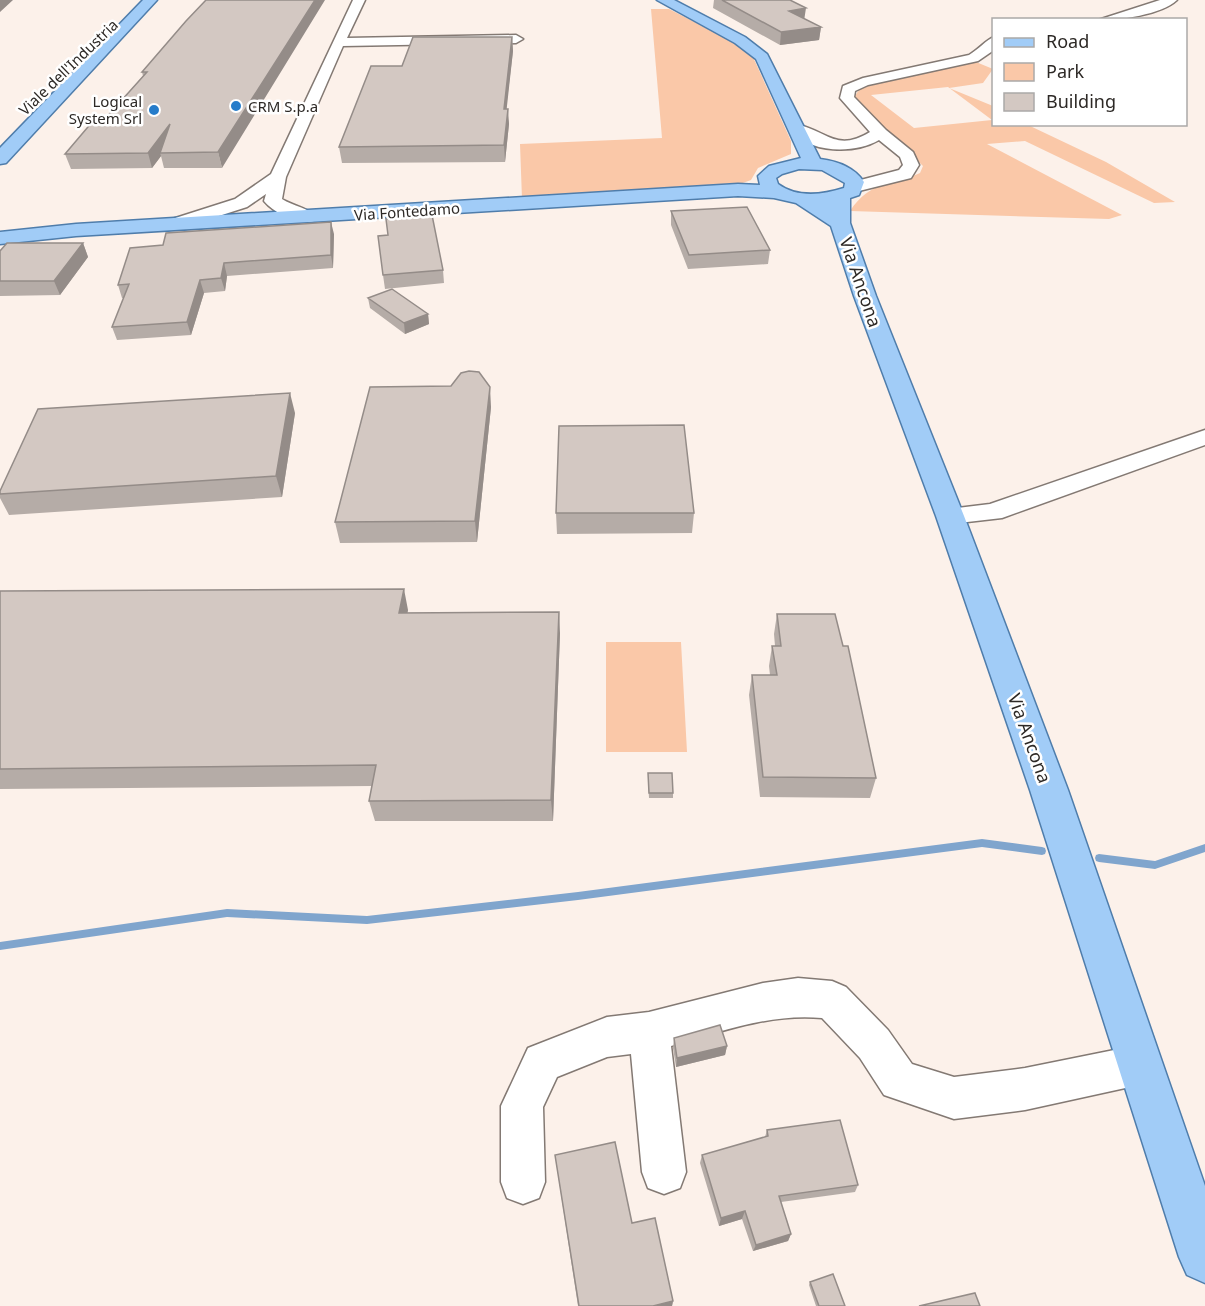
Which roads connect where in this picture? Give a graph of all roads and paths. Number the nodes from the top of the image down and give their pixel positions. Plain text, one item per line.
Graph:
1 (137, 0) edge
2 (150, 0) edge
3 (359, 0) edge
4 (664, 0) edge
5 (1171, 0) edge
6 (1112, 18) edge
7 (516, 39) dead end
8 (338, 42) junction
9 (992, 42) edge
10 (25, 110) dead end
11 (880, 133) junction
12 (801, 137) junction
13 (0, 159) edge
14 (813, 164) junction
15 (792, 165) junction
16 (843, 171) junction
17 (278, 177) junction
18 (894, 177) junction
19 (772, 186) junction
20 (273, 201) junction
21 (845, 202) junction
22 (245, 212) junction
23 (308, 217) junction
24 (4, 229) edge
25 (1205, 437) edge
26 (950, 516) junction
27 (649, 1032) junction
28 (1139, 1065) junction
29 (664, 1172) dead end
30 (523, 1182) dead end
31 (1205, 1257) edge

1 - 10 main road, Viale dell'Industria
2 - 13 main road, Viale dell'Industria
3 - 8 street
4 - 12 main road
5 - 6 street
7 - 8 street
8 - 17 street
9 - 11 street
11 - 12 street
11 - 18 street
12 - 14 main road
12 - 15 main road
14 - 15 main road
14 - 16 main road
15 - 19 main road
16 - 18 street
16 - 21 main road, Via Ancona
17 - 20 street
17 - 22 street
18 - 21 street
19 - 21 main road, Via Ancona
19 - 23 main road, Via Fontedamo
20 - 22 street
20 - 23 street
21 - 26 main road, Via Ancona
22 - 23 main road, Via Fontedamo
22 - 24 main road, Via Fontedamo
25 - 26 street
26 - 28 main road, Via Ancona
27 - 28 street
27 - 29 street
27 - 30 street
28 - 31 main road, Via Ancona

